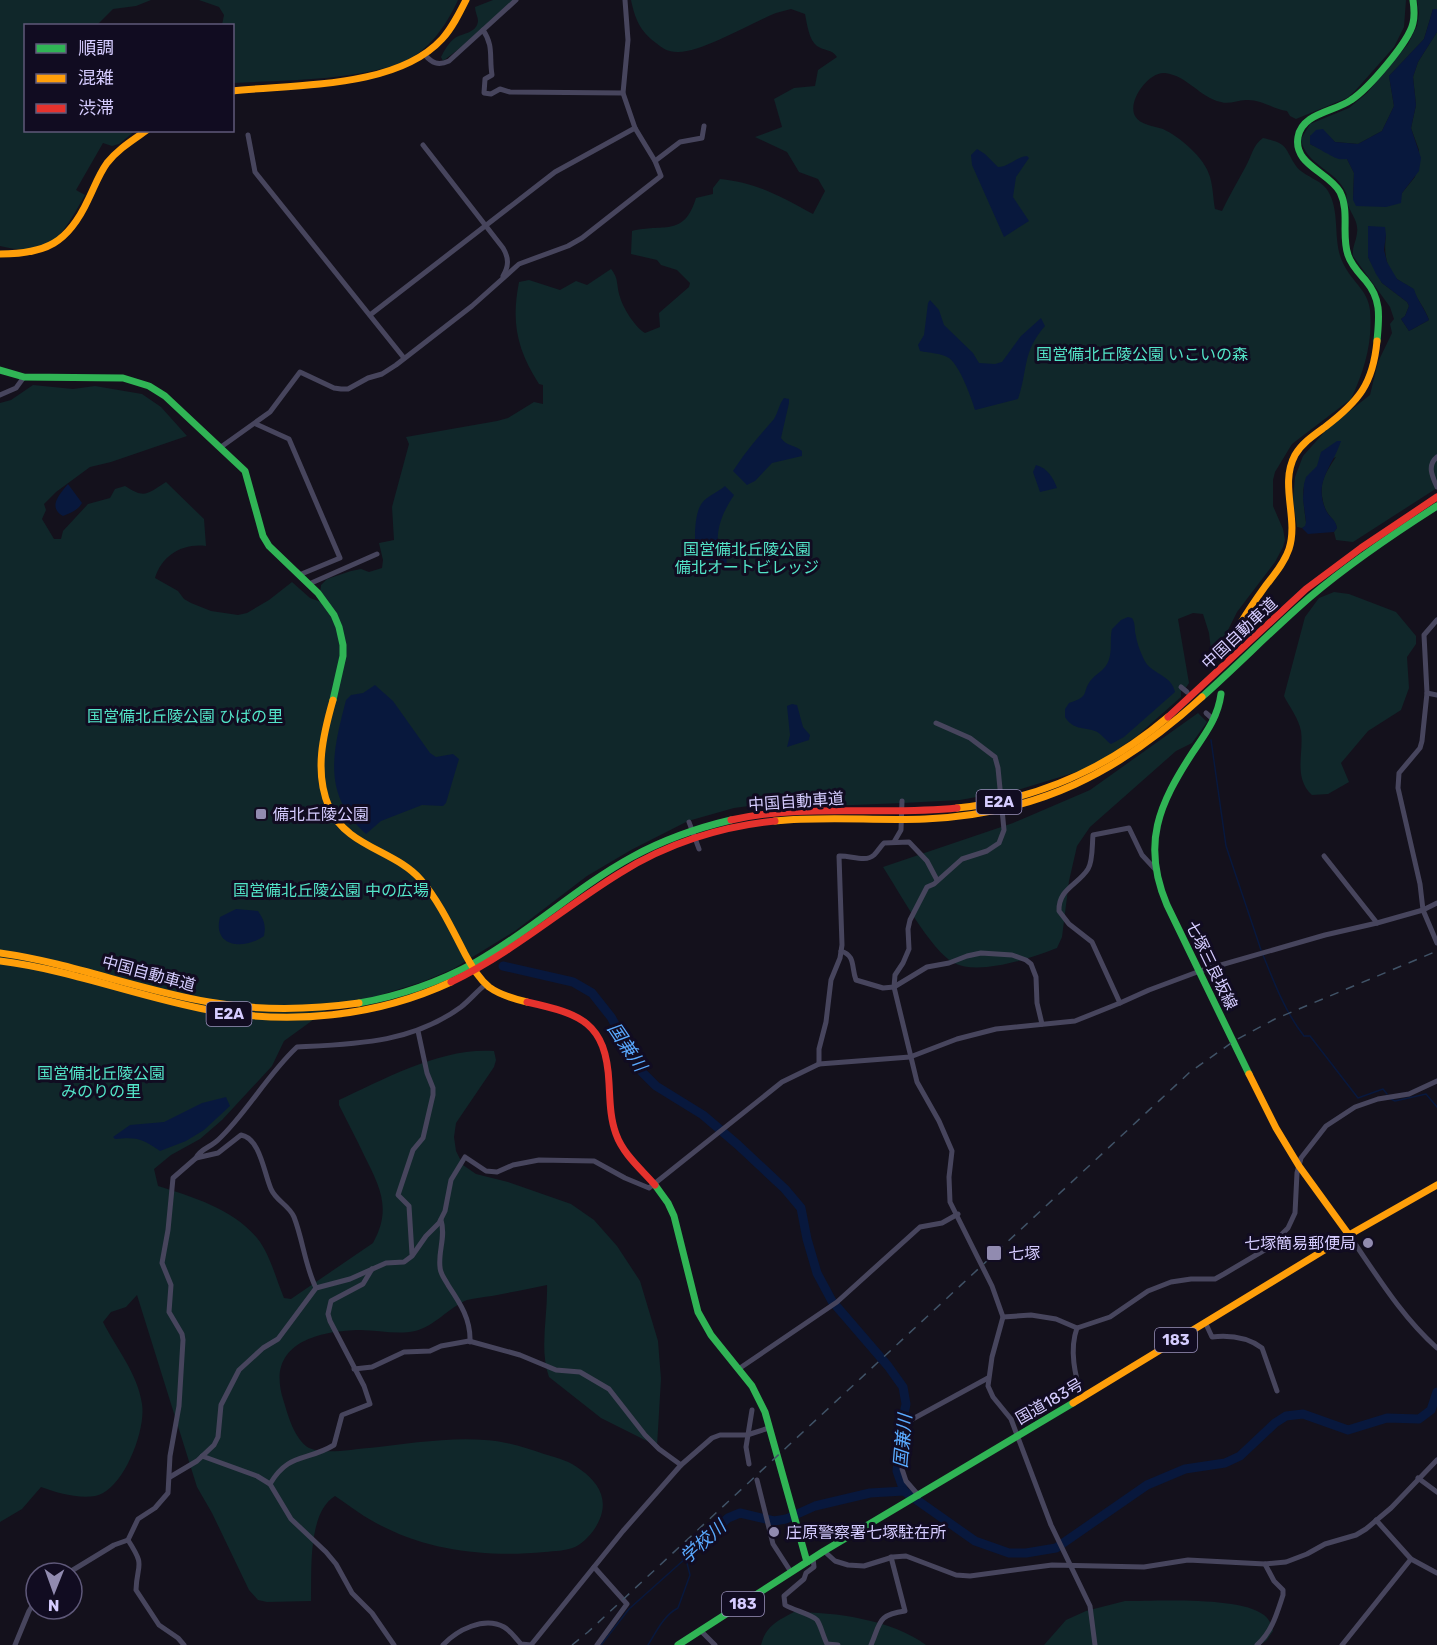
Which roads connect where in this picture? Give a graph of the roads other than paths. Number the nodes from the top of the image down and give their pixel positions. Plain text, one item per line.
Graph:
1 (466, 0) edge
2 (516, 0) edge
3 (625, 0) edge
4 (1413, 0) edge
5 (483, 30) junction
6 (425, 55) junction
7 (234, 91) edge
8 (623, 93) junction
9 (704, 126) dead end
10 (635, 128) junction
11 (144, 132) edge
12 (248, 135) dead end
13 (423, 145) dead end
14 (655, 161) junction
15 (486, 226) junction
16 (0, 254) edge
17 (502, 279) junction
18 (370, 315) junction
19 (404, 358) junction
20 (0, 370) edge
21 (24, 377) junction
22 (0, 395) edge
23 (256, 424) junction
24 (220, 447) junction
25 (1437, 457) edge
26 (1437, 486) edge
27 (1437, 497) edge
28 (1437, 506) edge
29 (377, 554) dead end
30 (299, 575) junction
31 (309, 584) junction
32 (1437, 620) edge
33 (1224, 654) dead end
34 (1181, 687) dead end
35 (1187, 692) dead end
36 (1427, 693) junction
37 (1221, 694) dead end
38 (1437, 695) edge
39 (1206, 712) dead end
40 (1214, 720) junction
41 (936, 723) dead end
42 (902, 801) dead end
43 (689, 822) dead end
44 (894, 842) junction
45 (699, 849) dead end
46 (1324, 856) dead end
47 (1155, 869) junction
48 (938, 879) junction
49 (1437, 903) edge
50 (1423, 909) junction
51 (1377, 923) junction
52 (1437, 943) edge
53 (841, 951) junction
54 (498, 952) junction
55 (0, 953) edge
56 (0, 961) edge
57 (1200, 971) junction
58 (456, 977) junction
59 (485, 985) junction
60 (894, 987) junction
61 (1120, 1003) junction
62 (1042, 1024) junction
63 (418, 1031) junction
64 (910, 1057) junction
65 (819, 1064) junction
66 (1437, 1081) edge
67 (196, 1158) junction
68 (1299, 1166) junction
69 (656, 1185) junction
70 (1437, 1185) edge
71 (958, 1214) junction
72 (441, 1218) junction
73 (1348, 1234) junction
74 (412, 1256) junction
75 (372, 1269) junction
76 (316, 1288) junction
77 (1003, 1317) junction
78 (1205, 1322) junction
79 (1077, 1328) junction
80 (470, 1342) junction
81 (1437, 1348) edge
82 (740, 1368) junction
83 (354, 1369) junction
84 (988, 1378) junction
85 (1277, 1391) dead end
86 (1082, 1398) junction
87 (752, 1410) dead end
88 (769, 1428) junction
89 (747, 1435) junction
90 (1018, 1435) junction
91 (202, 1456) junction
92 (1437, 1460) edge
93 (749, 1464) dead end
94 (681, 1465) junction
95 (170, 1477) junction
96 (1418, 1479) junction
97 (757, 1480) dead end
98 (270, 1484) junction
99 (1437, 1492) edge
100 (918, 1497) junction
101 (1376, 1520) junction
102 (128, 1540) junction
103 (824, 1551) junction
104 (891, 1557) junction
105 (1411, 1559) junction
106 (810, 1560) junction
107 (84, 1563) edge
108 (1265, 1564) junction
109 (1071, 1565) junction
110 (594, 1567) junction
111 (791, 1572) junction
112 (1437, 1573) edge
113 (25, 1621) edge
114 (701, 1631) junction
115 (15, 1645) edge
116 (184, 1645) edge
117 (394, 1645) edge
118 (443, 1645) edge
119 (597, 1645) edge
120 (678, 1645) edge
121 (715, 1645) edge
122 (838, 1645) edge
123 (871, 1645) edge
124 (1095, 1645) edge
125 (1257, 1645) edge
126 (1342, 1645) edge

1 - 6 main road
2 - 5 street
3 - 8 street
4 - 33 main road
5 - 6 street
5 - 8 street
6 - 7 main road
8 - 10 street
9 - 14 street
10 - 14 street
10 - 15 street
11 - 16 main road
12 - 18 street
13 - 15 street
14 - 17 street
15 - 17 street
15 - 18 street
17 - 19 street
18 - 19 street
19 - 23 street
20 - 21 main road
21 - 22 street
21 - 24 main road
23 - 24 street
23 - 30 street
24 - 30 main road
25 - 26 street
27 - 54 main road, 中国自動車道 / E2A
28 - 54 main road, 中国自動車道 / E2A
29 - 31 street
30 - 31 main road
31 - 59 main road
32 - 36 street
34 - 35 street
36 - 38 street
36 - 50 street
37 - 40 main road, 七塚三良坂線
39 - 40 street
40 - 47 main road, 七塚三良坂線
41 - 48 street
42 - 44 street
43 - 45 street
44 - 48 street
44 - 53 street
46 - 51 street
47 - 57 main road, 七塚三良坂線
47 - 61 street
48 - 60 street
49 - 50 street
50 - 51 street
50 - 52 street
51 - 57 street
53 - 60 street
53 - 65 street
54 - 58 main road, 中国自動車道 / E2A
55 - 58 main road, 中国自動車道 / E2A
56 - 58 main road, 中国自動車道 / E2A
57 - 61 street
57 - 68 main road, 七塚三良坂線
59 - 63 street
59 - 69 main road
60 - 62 street
60 - 64 street
61 - 62 street
62 - 64 street
63 - 67 street
63 - 74 street
64 - 65 street
64 - 71 street
65 - 69 street
66 - 68 street
67 - 76 street
67 - 95 street
68 - 73 main road, 七塚三良坂線
68 - 79 street
69 - 72 street
69 - 82 main road
70 - 73 main road, 国道183号 / 183
71 - 77 street
71 - 82 street
72 - 74 street
72 - 80 street
73 - 78 main road, 国道183号 / 183
73 - 81 street
74 - 75 street
75 - 76 street
75 - 83 street
76 - 91 street
77 - 79 street
77 - 84 street
78 - 85 street
78 - 86 main road, 国道183号 / 183
79 - 86 street
80 - 83 street
80 - 94 street
82 - 88 main road
83 - 98 street
84 - 90 street
84 - 100 street
86 - 90 main road, 国道183号 / 183
87 - 89 street
88 - 89 street
88 - 106 main road
89 - 93 street
89 - 94 street
90 - 100 main road, 国道183号 / 183
90 - 109 street
91 - 95 street
91 - 98 street
92 - 96 street
94 - 110 street
95 - 102 street
96 - 99 street
96 - 101 street
97 - 111 street
98 - 117 street
100 - 103 main road, 国道183号 / 183
101 - 105 street
101 - 108 street
102 - 107 street
102 - 116 street
103 - 104 street
103 - 106 main road, 国道183号 / 183
104 - 109 street
104 - 123 street
105 - 112 street
105 - 126 street
106 - 111 main road, 国道183号 / 183
106 - 122 street
108 - 109 street
108 - 125 street
109 - 124 street
110 - 118 street
110 - 119 street
111 - 114 main road, 国道183号 / 183
113 - 115 street
114 - 120 main road, 国道183号 / 183
114 - 121 street

